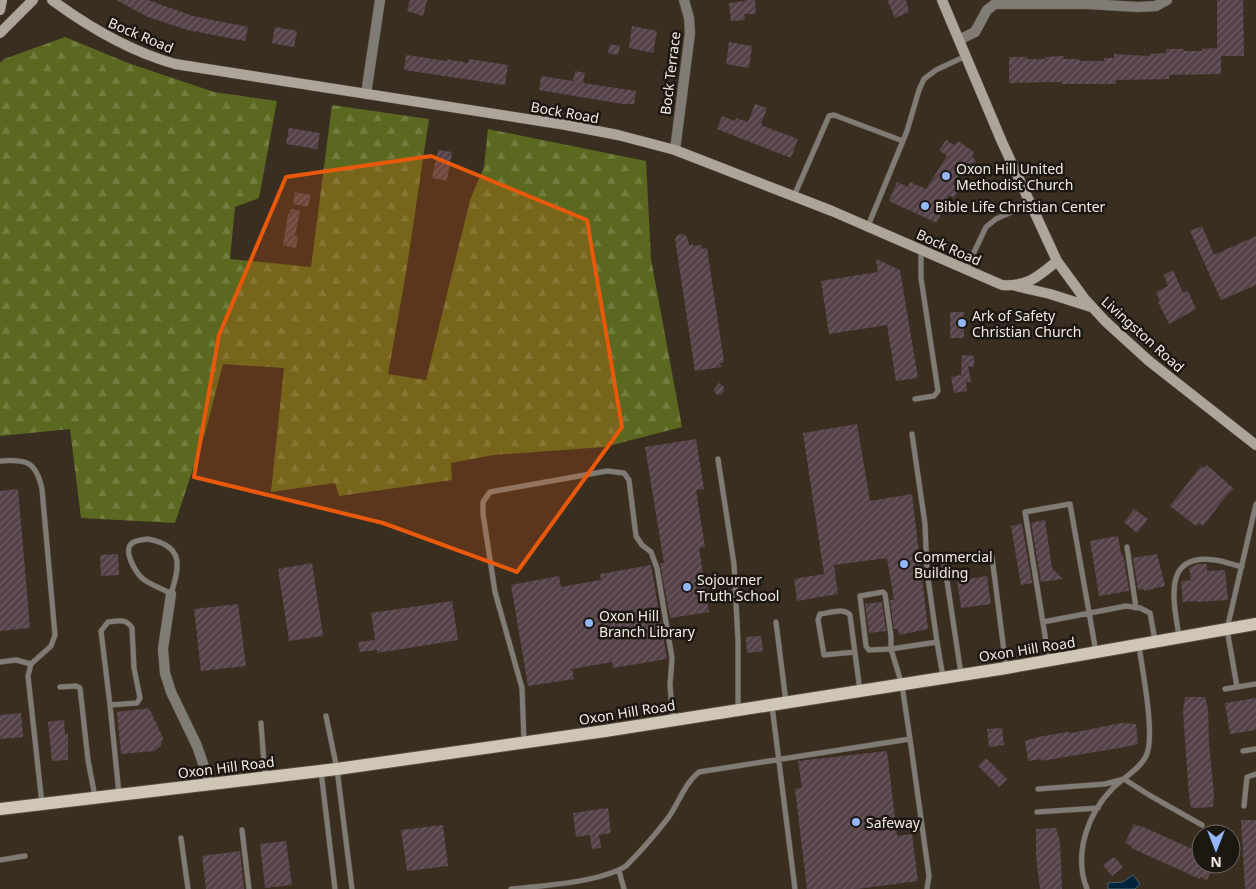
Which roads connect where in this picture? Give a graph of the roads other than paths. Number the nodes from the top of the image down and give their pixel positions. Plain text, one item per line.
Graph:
1 (2, 0) edge
2 (33, 0) edge
3 (52, 0) edge
4 (380, 0) edge
5 (684, 0) edge
6 (942, 0) edge
7 (1167, 0) edge
8 (0, 10) edge
9 (0, 32) edge
10 (959, 40) junction
11 (966, 56) junction
12 (366, 94) junction
13 (903, 141) junction
14 (675, 150) junction
15 (794, 196) junction
16 (1030, 204) junction
17 (868, 226) junction
18 (921, 250) junction
19 (1057, 261) junction
20 (966, 270) junction
21 (1015, 286) junction
22 (1093, 308) junction
23 (915, 399) dead end
24 (912, 434) dead end
25 (1256, 445) edge
26 (718, 459) dead end
27 (0, 461) edge
28 (1256, 504) edge
29 (1127, 547) dead end
30 (1242, 567) junction
31 (171, 594) junction
32 (1136, 608) junction
33 (1089, 613) junction
34 (776, 622) dead end
35 (1043, 622) junction
36 (1256, 624) edge
37 (1228, 629) junction
38 (1179, 638) junction
39 (937, 642) junction
40 (1155, 642) junction
41 (1138, 646) junction
42 (891, 648) junction
43 (855, 652) junction
44 (1096, 653) junction
45 (1049, 660) junction
46 (0, 662) edge
47 (31, 664) junction
48 (1006, 668) junction
49 (961, 675) junction
50 (944, 678) junction
51 (1256, 684) edge
52 (902, 685) junction
53 (60, 687) dead end
54 (1237, 687) junction
55 (1225, 689) dead end
56 (860, 692) junction
57 (786, 703) junction
58 (772, 705) junction
59 (110, 706) junction
60 (738, 710) junction
61 (326, 716) dead end
62 (673, 721) junction
63 (262, 723) dead end
64 (910, 739) junction
65 (524, 741) junction
66 (1256, 749) edge
67 (1243, 751) dead end
68 (779, 759) junction
69 (337, 769) junction
70 (321, 771) junction
71 (1256, 774) edge
72 (265, 777) junction
73 (1124, 778) junction
74 (210, 784) junction
75 (1038, 789) dead end
76 (119, 794) junction
77 (95, 797) junction
78 (42, 804) junction
79 (1244, 806) dead end
80 (1098, 808) junction
81 (0, 809) edge
82 (1037, 812) dead end
83 (1200, 824) edge
84 (242, 830) dead end
85 (181, 838) dead end
86 (25, 856) dead end
87 (0, 860) edge
88 (618, 871) junction
89 (188, 889) edge
90 (249, 889) edge
91 (335, 889) edge
92 (352, 889) edge
93 (511, 889) edge
94 (624, 889) edge
95 (795, 889) edge
96 (927, 889) edge
97 (1087, 889) edge

1 - 8 main road
2 - 9 main road
3 - 12 main road, Bock Road
4 - 12 street
5 - 14 street, Bock Terrace
6 - 10 main road, Livingston Road
7 - 10 street
10 - 11 main road, Livingston Road
11 - 13 lane
11 - 16 main road, Livingston Road
12 - 14 main road, Bock Road
13 - 15 lane
13 - 17 lane
14 - 15 main road, Bock Road
15 - 17 main road, Bock Road
16 - 19 main road, Livingston Road
16 - 20 lane
17 - 18 main road, Bock Road
18 - 20 main road, Bock Road
18 - 23 lane
19 - 21 main road
19 - 22 main road, Livingston Road
20 - 21 main road, Bock Road
21 - 22 main road, Bock Road
22 - 25 main road, Livingston Road
24 - 39 lane
26 - 60 lane
27 - 47 lane
28 - 30 lane
29 - 32 lane
30 - 37 lane
30 - 38 lane
31 - 31 lane
31 - 74 street
32 - 33 lane
32 - 40 lane
33 - 35 lane
33 - 35 lane
33 - 44 lane
34 - 57 lane
35 - 45 lane
36 - 37 main road, Oxon Hill Road
37 - 38 main road, Oxon Hill Road
37 - 54 lane
38 - 40 main road, Oxon Hill Road
39 - 42 lane
39 - 50 lane
40 - 41 main road, Oxon Hill Road
41 - 44 main road, Oxon Hill Road
41 - 73 lane
42 - 42 lane
42 - 52 lane
43 - 43 lane
43 - 56 lane
44 - 45 main road, Oxon Hill Road
45 - 48 main road, Oxon Hill Road
46 - 47 lane
47 - 78 lane
48 - 49 main road, Oxon Hill Road
48 - 49 lane
49 - 50 main road, Oxon Hill Road
50 - 52 main road, Oxon Hill Road
51 - 54 lane
52 - 56 main road, Oxon Hill Road
52 - 64 lane
53 - 77 lane
54 - 55 lane
56 - 57 main road, Oxon Hill Road
57 - 58 main road, Oxon Hill Road
58 - 60 main road, Oxon Hill Road
58 - 68 lane
59 - 59 lane
59 - 76 lane
60 - 62 main road, Oxon Hill Road
61 - 69 lane
62 - 65 main road, Oxon Hill Road
62 - 65 lane
63 - 72 lane
64 - 68 lane
64 - 96 lane
65 - 69 main road, Oxon Hill Road
66 - 67 lane
68 - 88 lane
68 - 95 lane
69 - 70 main road, Oxon Hill Road
69 - 92 lane
70 - 72 main road, Oxon Hill Road
70 - 91 lane
71 - 79 lane
72 - 74 main road, Oxon Hill Road
73 - 75 lane
73 - 80 lane
73 - 83 lane
74 - 76 main road, Oxon Hill Road
76 - 77 main road, Oxon Hill Road
77 - 78 main road, Oxon Hill Road
78 - 81 main road, Oxon Hill Road
80 - 82 lane
80 - 97 lane
84 - 90 lane
85 - 89 lane
86 - 87 lane
88 - 93 lane
88 - 94 lane

